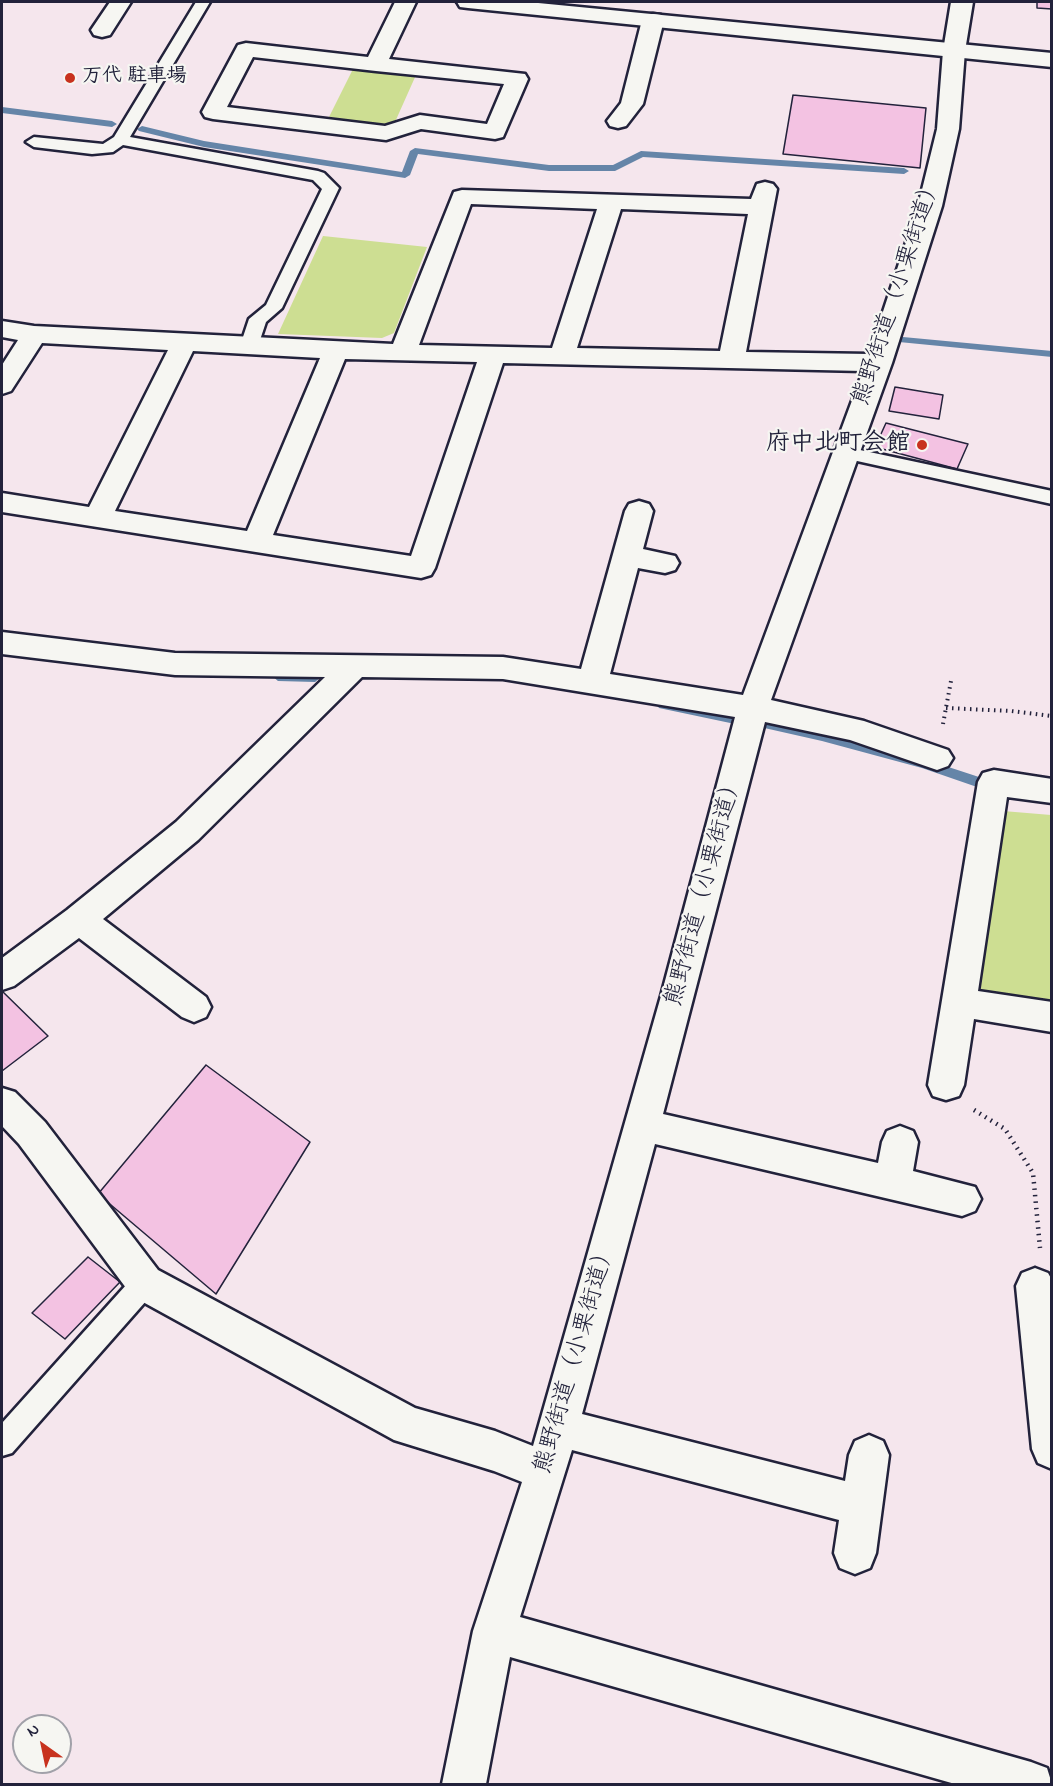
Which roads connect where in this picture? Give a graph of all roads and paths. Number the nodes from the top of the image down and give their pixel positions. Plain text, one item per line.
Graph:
1 (120, 2) edge
2 (203, 2) edge
3 (405, 2) edge
4 (468, 2) edge
5 (962, 2) edge
6 (653, 20) junction
7 (102, 30) dead end
8 (954, 51) junction
9 (1052, 60) edge
10 (376, 64) junction
11 (618, 121) dead end
12 (120, 140) junction
13 (34, 142) dead end
14 (611, 202) junction
15 (2, 329) edge
16 (34, 334) junction
17 (185, 342) junction
18 (249, 346) junction
19 (336, 351) junction
20 (403, 352) junction
21 (493, 354) junction
22 (562, 356) junction
23 (731, 360) junction
24 (879, 363) junction
25 (2, 385) edge
26 (846, 453) junction
27 (1052, 498) edge
28 (2, 503) edge
29 (639, 511) dead end
30 (97, 518) junction
31 (256, 543) junction
32 (627, 556) junction
33 (665, 563) dead end
34 (2, 643) edge
35 (355, 666) junction
36 (951, 681) dead end
37 (593, 682) junction
38 (753, 708) junction
39 (946, 708) junction
40 (1052, 716) edge
41 (937, 759) joint
42 (1052, 791) edge
43 (79, 920) junction
44 (2, 976) edge
45 (958, 1002) junction
46 (194, 1007) dead end
47 (1052, 1017) edge
48 (946, 1085) joint
49 (2, 1103) edge
50 (642, 1125) junction
51 (900, 1142) dead end
52 (893, 1184) junction
53 (962, 1199) dead end
54 (145, 1283) junction
55 (1035, 1286) joint
56 (558, 1427) junction
57 (2, 1443) edge
58 (1052, 1449) edge
59 (869, 1455) dead end
60 (546, 1472) junction
61 (862, 1506) junction
62 (855, 1553) dead end
63 (494, 1631) junction
64 (464, 1785) edge
65 (1031, 1785) edge

1 - 7 street
2 - 12 lane
3 - 10 street
4 - 6 street
5 - 8 street, 熊野街道（小栗街道）
6 - 8 street
6 - 11 street
8 - 9 street
8 - 24 street, 熊野街道（小栗街道）
10 - 10 street
12 - 13 lane
12 - 18 lane
14 - 20 street
14 - 22 street
14 - 23 street
15 - 16 street
16 - 17 street
16 - 25 street
17 - 18 street
17 - 30 street
18 - 19 street
19 - 20 street
19 - 31 street
20 - 21 street
21 - 22 street
21 - 31 street
22 - 23 street
23 - 24 street
24 - 26 street, 熊野街道（小栗街道）
26 - 27 lane
26 - 38 street, 熊野街道（小栗街道）
28 - 30 street
29 - 32 street
30 - 31 street
32 - 33 street
32 - 37 street
34 - 35 street
35 - 37 street
35 - 43 street
36 - 39 path
37 - 38 street
38 - 41 street
38 - 50 street, 熊野街道（小栗街道）
39 - 40 path
39 - 41 path
42 - 45 street
43 - 44 street
43 - 46 street
45 - 47 street
45 - 48 street
48 - 55 path
49 - 54 street
50 - 52 street
50 - 56 street, 熊野街道（小栗街道）
51 - 52 street
52 - 53 street
54 - 57 lane
54 - 60 street
55 - 58 street
56 - 60 street, 熊野街道（小栗街道）
56 - 61 street
59 - 61 street
60 - 63 street, 熊野街道（小栗街道）
61 - 62 street
63 - 64 street, 熊野街道（小栗街道）
63 - 65 street

